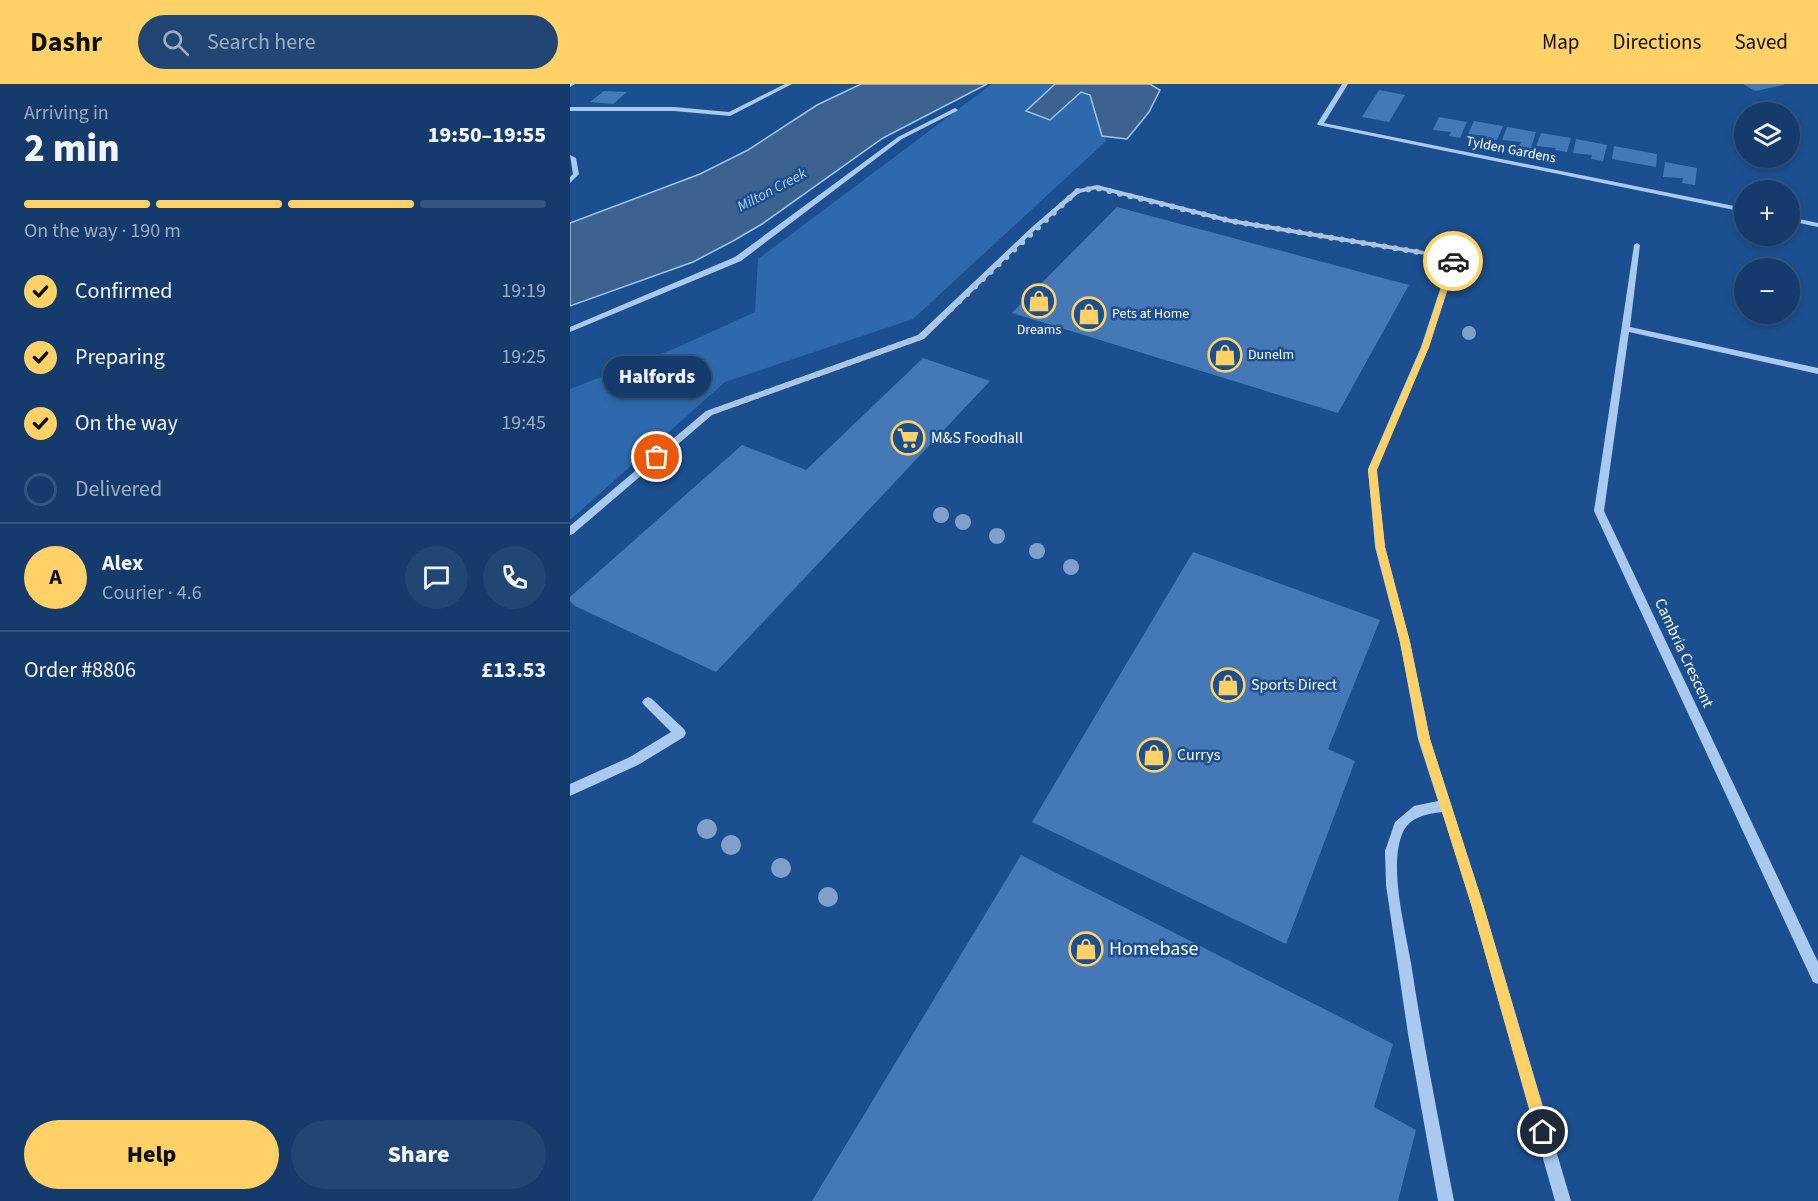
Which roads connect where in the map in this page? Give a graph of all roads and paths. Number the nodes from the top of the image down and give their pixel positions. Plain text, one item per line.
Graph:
1 (789, 84) edge
2 (1346, 84) edge
3 (570, 109) edge
4 (956, 110) dead end
5 (570, 157) edge
6 (570, 181) edge
7 (1734, 208) edge
8 (1800, 221) edge
9 (1818, 225) edge
10 (1637, 245) dead end
11 (1626, 329) junction
12 (570, 330) edge
13 (1818, 371) edge
14 (570, 531) edge
15 (648, 702) dead end
16 (570, 790) edge
17 (1446, 807) junction
18 (1818, 976) edge
19 (1446, 1201) edge
20 (1563, 1201) edge

1 - 3 street
2 - 7 street, Tylden Gardens
4 - 12 street
5 - 6 street
8 - 9 street
10 - 11 street, Cambria Crescent
11 - 13 street
11 - 18 street, Cambria Crescent
14 - 17 street
15 - 16 street
17 - 19 street
17 - 20 street

